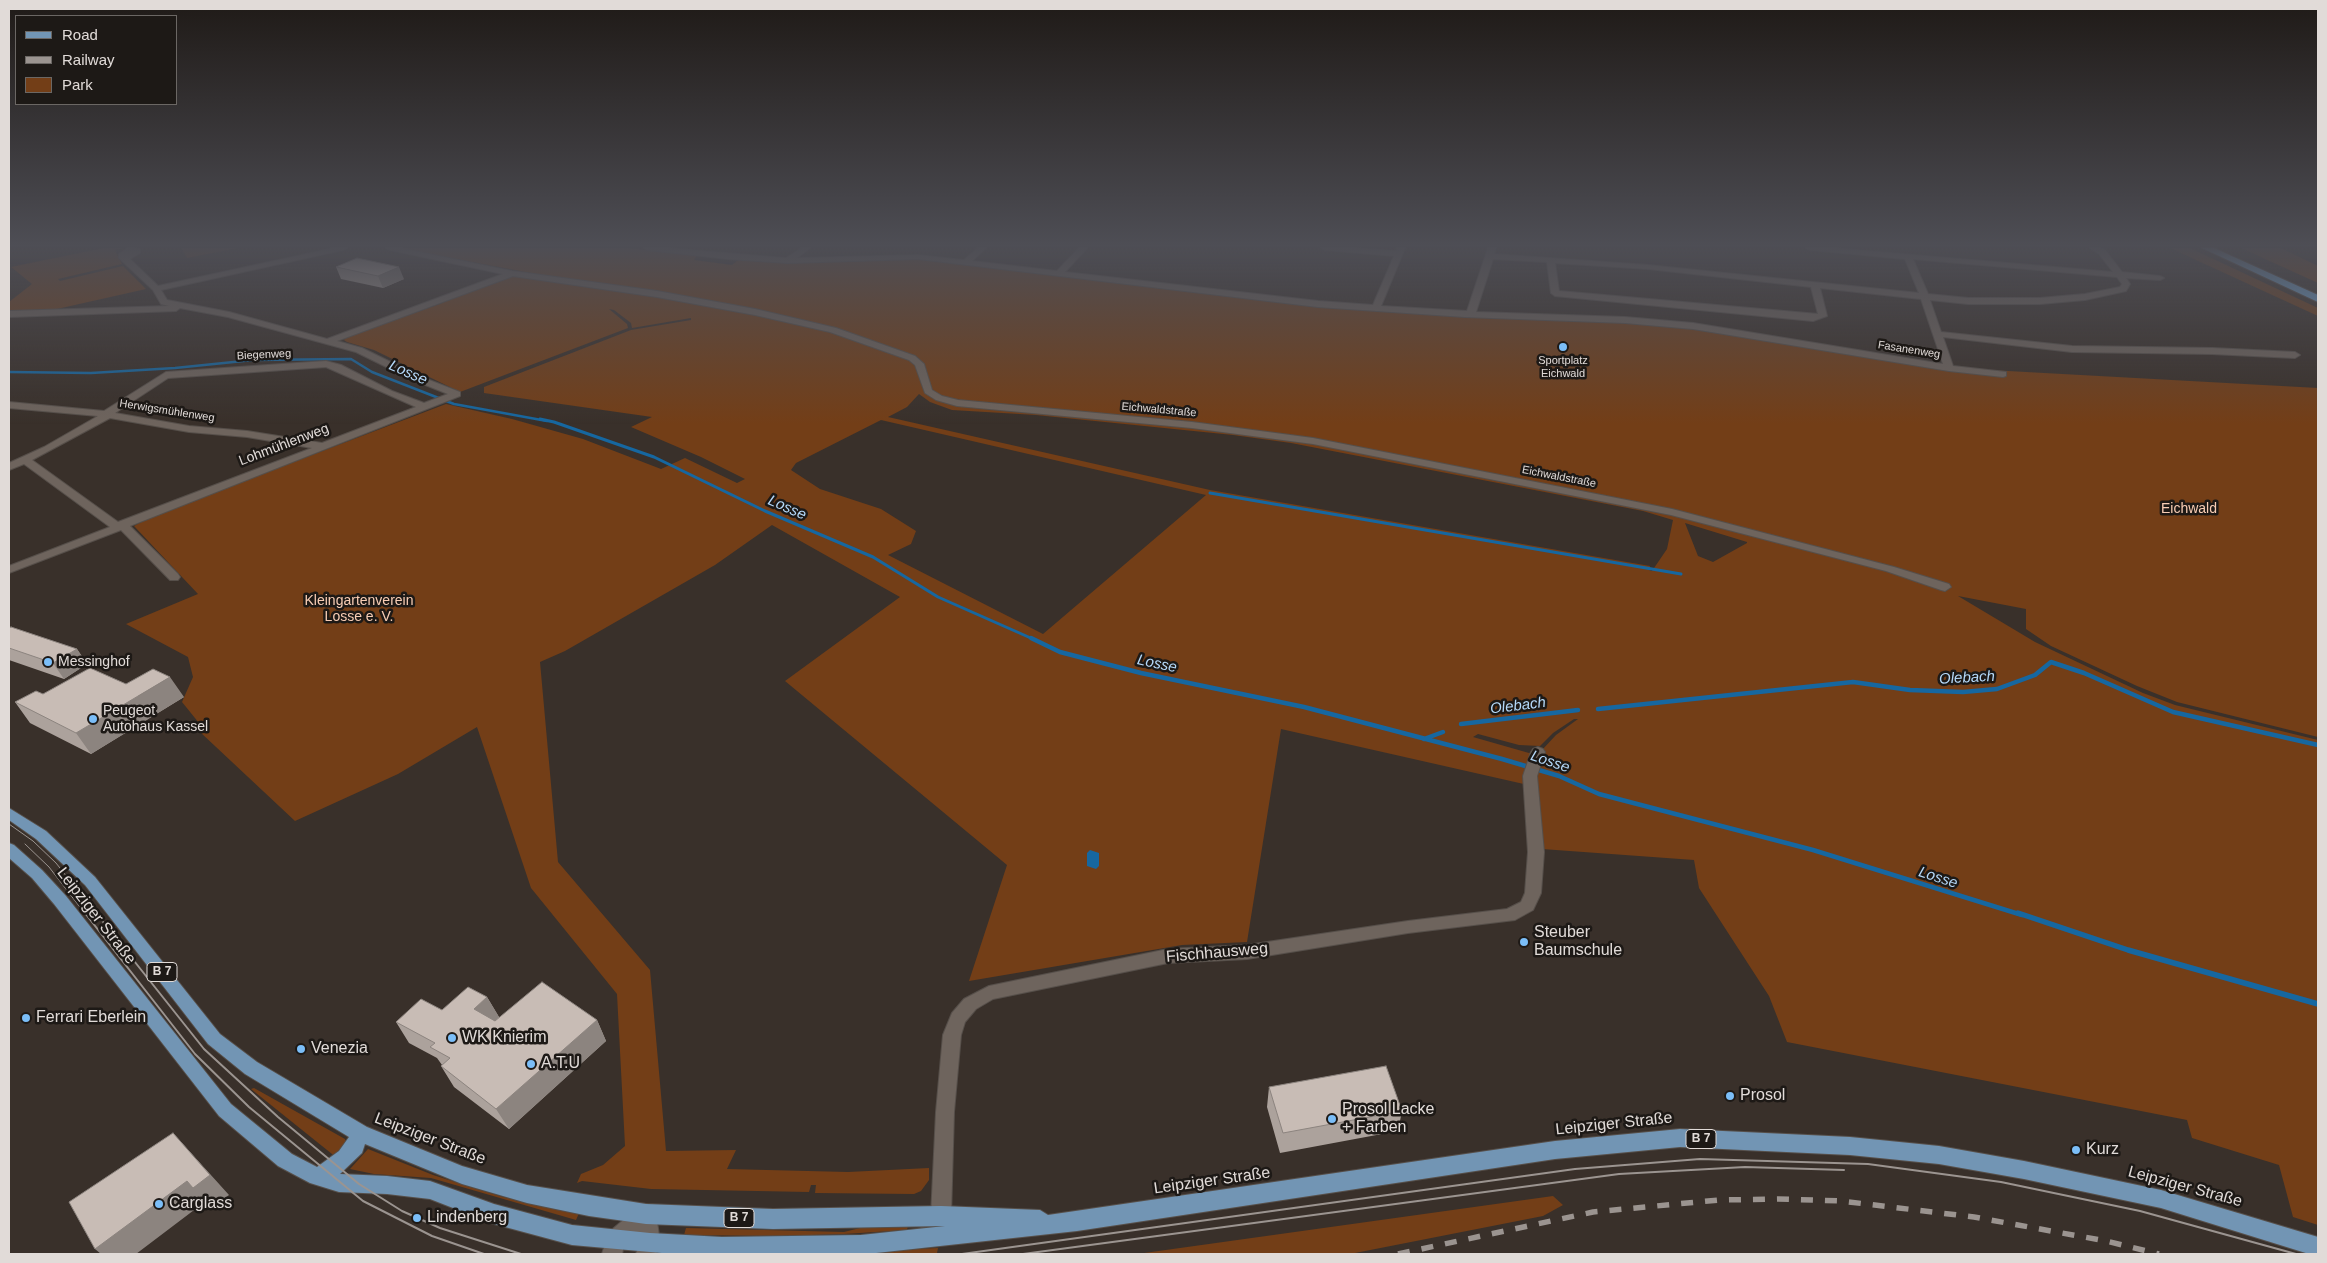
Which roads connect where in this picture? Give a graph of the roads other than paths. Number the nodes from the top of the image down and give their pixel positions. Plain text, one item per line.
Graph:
1 (190, 307) edge
2 (421, 307) edge
3 (727, 307) edge
4 (1364, 307) edge
5 (1474, 307) edge
6 (1699, 307) edge
7 (1820, 307) edge
8 (1928, 307) edge
9 (196, 308) junction
10 (1376, 308) joint
11 (9, 314) edge
12 (1472, 314) junction
13 (1938, 334) junction
14 (329, 341) junction
15 (2295, 355) dead end
16 (1948, 368) junction
17 (2003, 374) dead end
18 (9, 405) edge
19 (428, 405) junction
20 (107, 414) junction
21 (321, 446) junction
22 (25, 460) junction
23 (9, 467) edge
24 (119, 525) junction
25 (9, 570) edge
26 (174, 577) dead end
27 (1945, 587) dead end
28 (1538, 752) dead end
29 (9, 813) edge
30 (9, 849) edge
31 (360, 1133) junction
32 (318, 1177) junction
33 (646, 1214) junction
34 (941, 1216) junction
35 (1077, 1221) junction
36 (939, 1238) junction
37 (614, 1247) edge
38 (2318, 1247) edge
39 (648, 1249) edge

1 - 9 street
2 - 14 street
3 - 27 street, Eichwaldstraße
4 - 10 street, Fasanenweg
5 - 12 street
6 - 7 street
8 - 13 street
9 - 11 street
9 - 14 street
10 - 12 street, Fasanenweg
12 - 16 street, Fasanenweg
13 - 15 street
13 - 16 street
14 - 19 street, Lohmühlenweg
16 - 17 street, Fasanenweg
18 - 20 street, Herwigsmühlenweg
19 - 20 street, Biegenweg
19 - 21 street, Lohmühlenweg
20 - 21 street, Herwigsmühlenweg
20 - 22 street, Biegenweg
21 - 24 street, Lohmühlenweg
22 - 23 street, Biegenweg
22 - 24 street
24 - 25 street, Lohmühlenweg
24 - 26 street
28 - 34 street, Fischhausweg
29 - 31 main road, Leipziger Straße / B 7
30 - 32 main road, Leipziger Straße / B 7
31 - 32 main road
31 - 33 main road, Leipziger Straße / B 7
32 - 37 main road, Leipziger Straße / B 7
33 - 34 main road, Leipziger Straße / B 7
33 - 37 street
33 - 39 street
34 - 35 main road, B 7
34 - 36 main road
35 - 36 main road, Leipziger Straße / B 7
35 - 38 main road, Leipziger Straße / B 7
36 - 39 main road, Leipziger Straße / B 7
37 - 39 main road, Leipziger Straße / B 7

